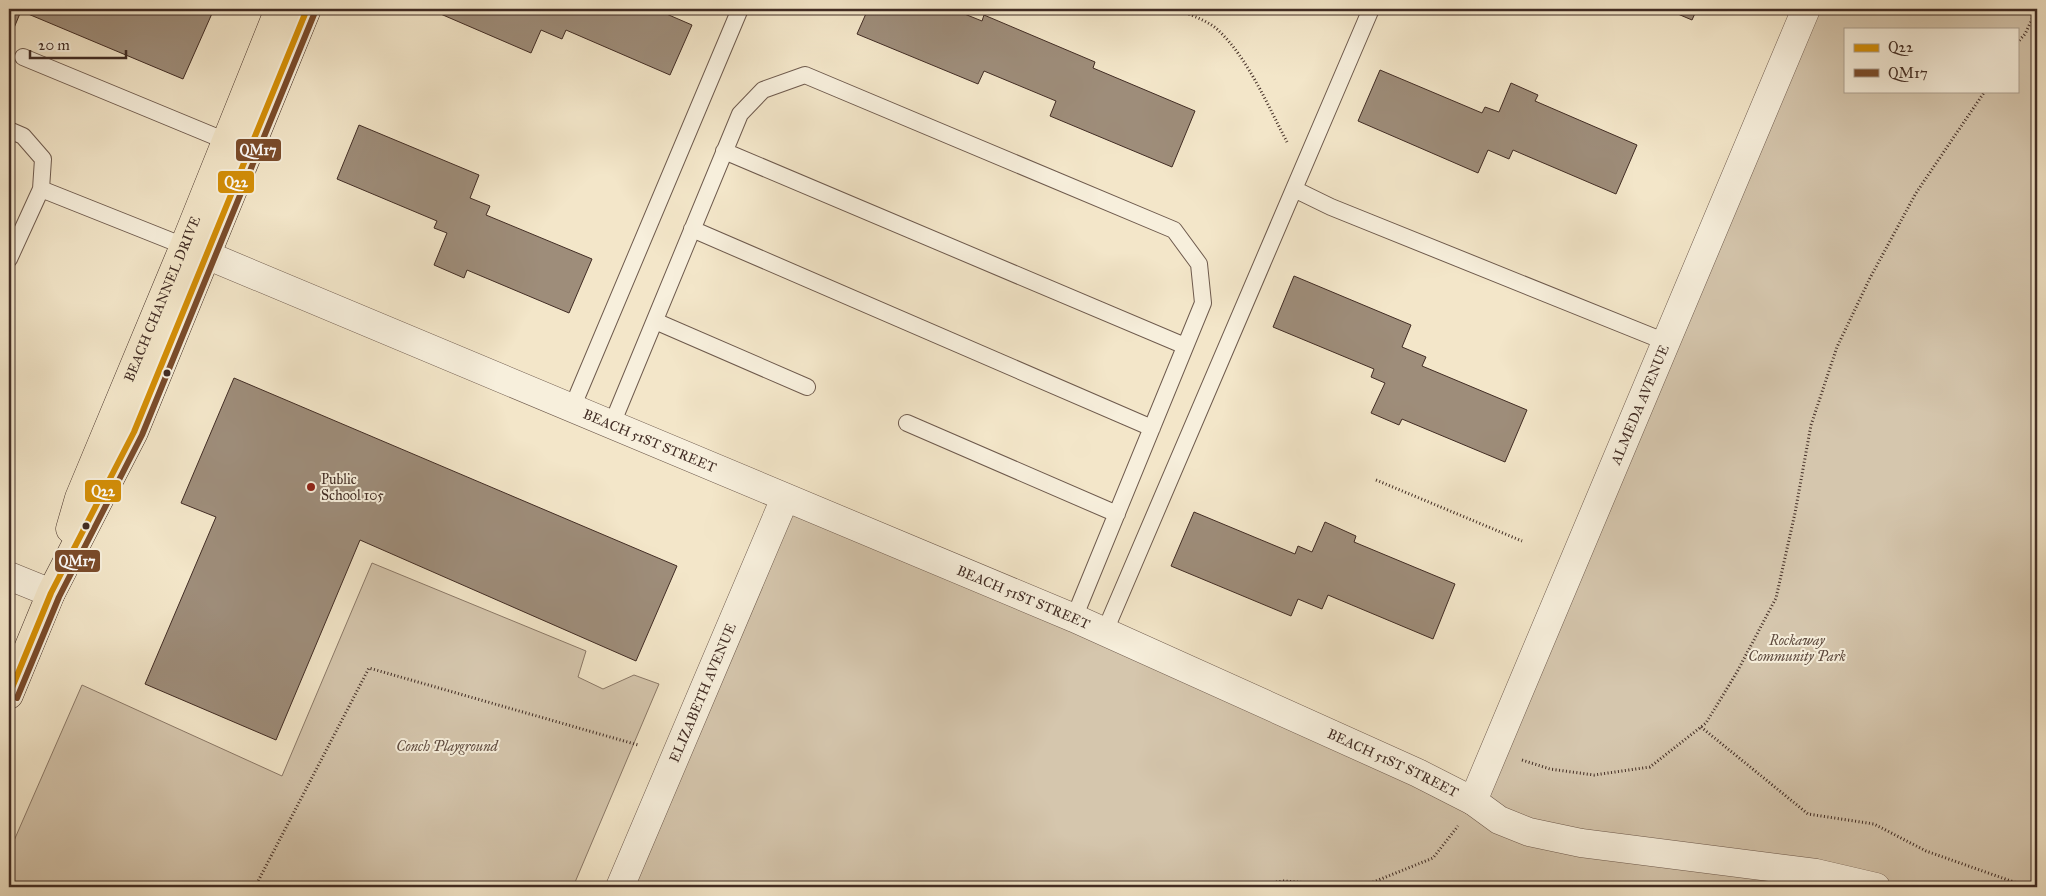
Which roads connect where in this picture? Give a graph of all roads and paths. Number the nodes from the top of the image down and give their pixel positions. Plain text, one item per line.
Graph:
1 (279, 9) edge
2 (307, 9) edge
3 (740, 9) edge
4 (1176, 9) edge
5 (1371, 9) edge
6 (1806, 9) edge
7 (2037, 9) edge
8 (2018, 42) edge
9 (22, 57) dead end
10 (1984, 92) edge
11 (9, 130) edge
12 (226, 141) junction
13 (724, 151) junction
14 (1302, 169) junction
15 (41, 189) junction
16 (1294, 189) junction
17 (692, 229) junction
18 (195, 251) junction
19 (9, 259) edge
20 (655, 321) junction
21 (1666, 342) junction
22 (1185, 346) junction
23 (807, 387) dead end
24 (572, 408) junction
25 (907, 423) dead end
26 (612, 424) junction
27 (1152, 428) junction
28 (1376, 480) dead end
29 (785, 498) junction
30 (1117, 514) junction
31 (1522, 541) dead end
32 (9, 576) edge
33 (51, 593) junction
34 (1074, 618) junction
35 (1105, 631) junction
36 (9, 695) edge
37 (1701, 727) junction
38 (638, 745) dead end
39 (1521, 760) dead end
40 (1473, 801) junction
41 (255, 887) edge
42 (620, 887) edge
43 (1245, 887) edge
44 (1876, 887) edge
45 (2028, 887) edge

1 - 12 main road, BEACH CHANNEL DRIVE
2 - 18 main road, BEACH CHANNEL DRIVE
3 - 24 lane
4 - 14 path
5 - 14 lane
6 - 21 street, ALMEDA AVENUE
7 - 8 path
9 - 12 lane
10 - 37 path
11 - 15 lane
12 - 18 main road, BEACH CHANNEL DRIVE
13 - 17 lane
13 - 22 lane
13 - 22 lane
14 - 16 lane
15 - 18 lane
15 - 19 lane
16 - 21 lane
16 - 35 lane
17 - 20 lane
17 - 27 lane
18 - 24 street, BEACH 51ST STREET
18 - 33 main road, BEACH CHANNEL DRIVE
20 - 23 lane
20 - 26 lane
21 - 40 street, ALMEDA AVENUE
22 - 27 lane
24 - 26 street, BEACH 51ST STREET
25 - 30 lane
26 - 29 street, BEACH 51ST STREET
27 - 30 lane
28 - 31 path
29 - 34 street, BEACH 51ST STREET
29 - 42 street, ELIZABETH AVENUE
30 - 34 lane
32 - 33 street
33 - 36 main road, BEACH CHANNEL DRIVE
34 - 35 street, BEACH 51ST STREET
35 - 40 street, BEACH 51ST STREET
37 - 39 path
37 - 45 path
38 - 41 path
40 - 43 path
40 - 44 street, BEACH 51ST STREET

